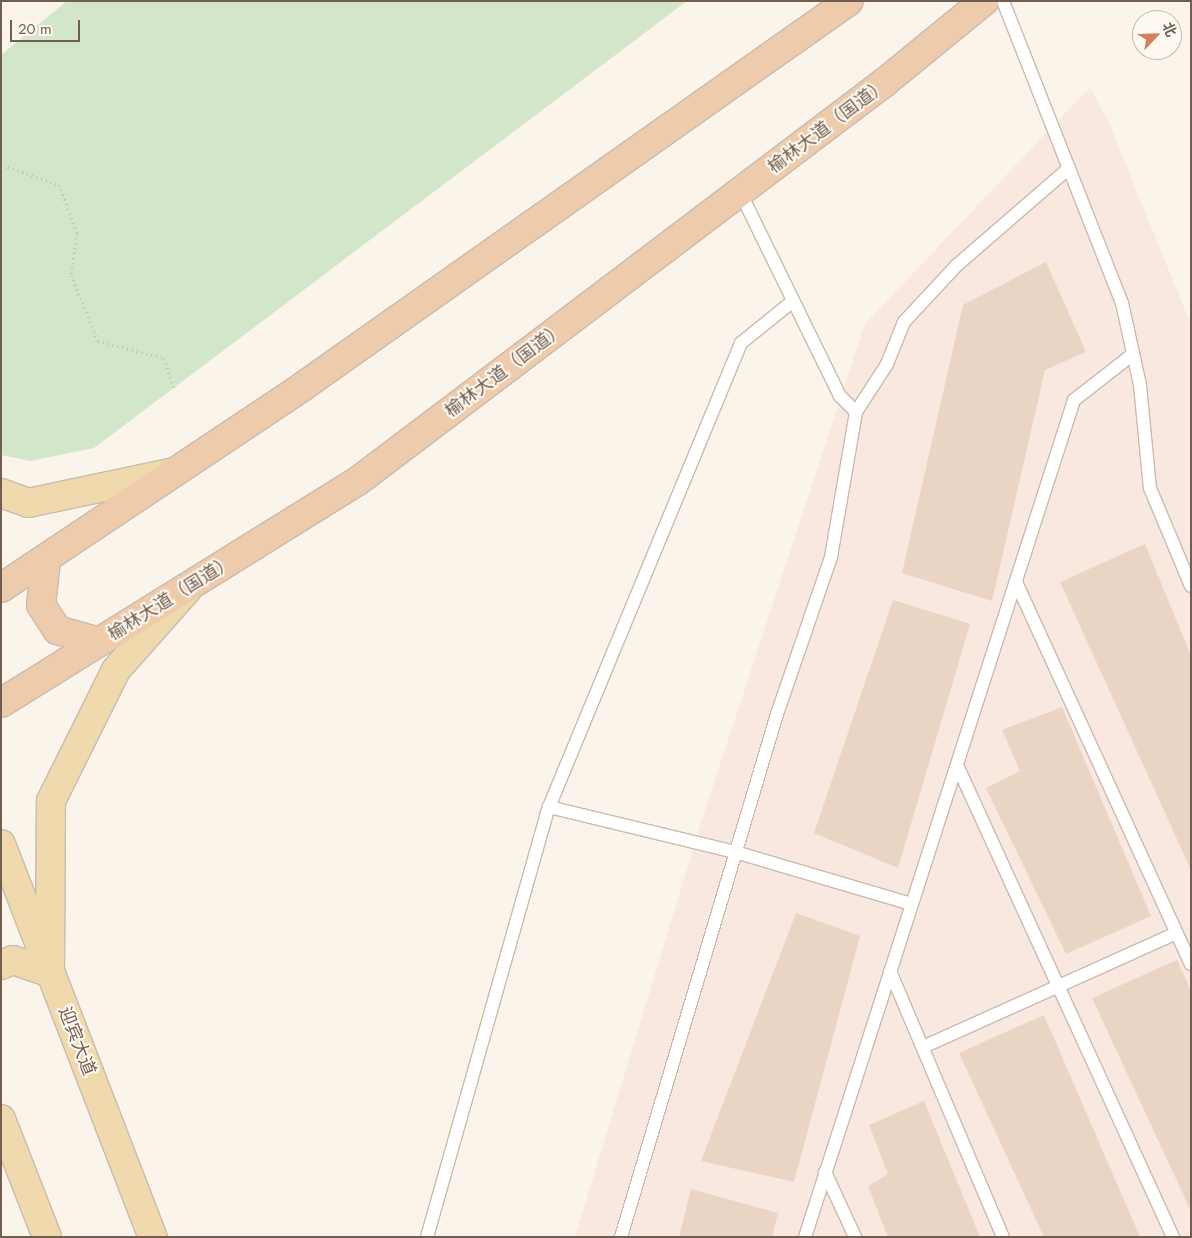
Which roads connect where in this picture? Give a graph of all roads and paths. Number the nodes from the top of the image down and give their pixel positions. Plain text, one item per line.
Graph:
1 (849, 1) edge
2 (984, 1) edge
3 (1003, 1) edge
4 (1069, 168) junction
5 (1, 171) edge
6 (740, 192) junction
7 (793, 301) junction
8 (1133, 354) junction
9 (174, 388) dead end
10 (856, 412) junction
11 (175, 472) junction
12 (1, 494) edge
13 (46, 560) junction
14 (1016, 582) junction
15 (190, 586) junction
16 (1191, 586) edge
17 (1, 588) edge
18 (99, 642) junction
19 (1, 704) edge
20 (957, 765) junction
21 (549, 807) junction
22 (1, 844) edge
23 (734, 852) junction
24 (912, 904) junction
25 (1177, 933) junction
26 (1191, 964) edge
27 (1, 965) edge
28 (890, 971) junction
29 (50, 973) junction
30 (1058, 986) junction
31 (923, 1047) junction
32 (1, 1119) edge
33 (825, 1172) junction
34 (47, 1237) edge
35 (153, 1237) edge
36 (427, 1237) edge
37 (621, 1237) edge
38 (805, 1237) edge
39 (855, 1237) edge
40 (1003, 1237) edge
41 (1173, 1237) edge

1 - 11 highway
2 - 6 highway, 榆林大道（国道）
3 - 4 lane
4 - 8 lane
4 - 10 lane
5 - 9 path
6 - 7 lane
6 - 15 highway, 榆林大道（国道）
7 - 10 lane
7 - 21 lane
8 - 14 lane
8 - 16 lane
10 - 23 lane
11 - 12 main road
11 - 13 highway
13 - 17 highway
13 - 18 highway
14 - 20 lane
14 - 25 lane
15 - 18 highway, 榆林大道（国道）
15 - 29 main road
18 - 19 highway, 榆林大道（国道）
20 - 24 lane
20 - 30 lane
21 - 23 lane
21 - 36 lane
22 - 29 main road, 迎宾大道
23 - 24 lane
23 - 37 lane
24 - 28 lane
25 - 26 lane
25 - 30 lane
27 - 29 main road
28 - 31 lane
28 - 33 lane
29 - 35 main road, 迎宾大道
30 - 31 lane
30 - 41 lane
31 - 40 lane
32 - 34 main road
33 - 38 lane
33 - 39 lane

